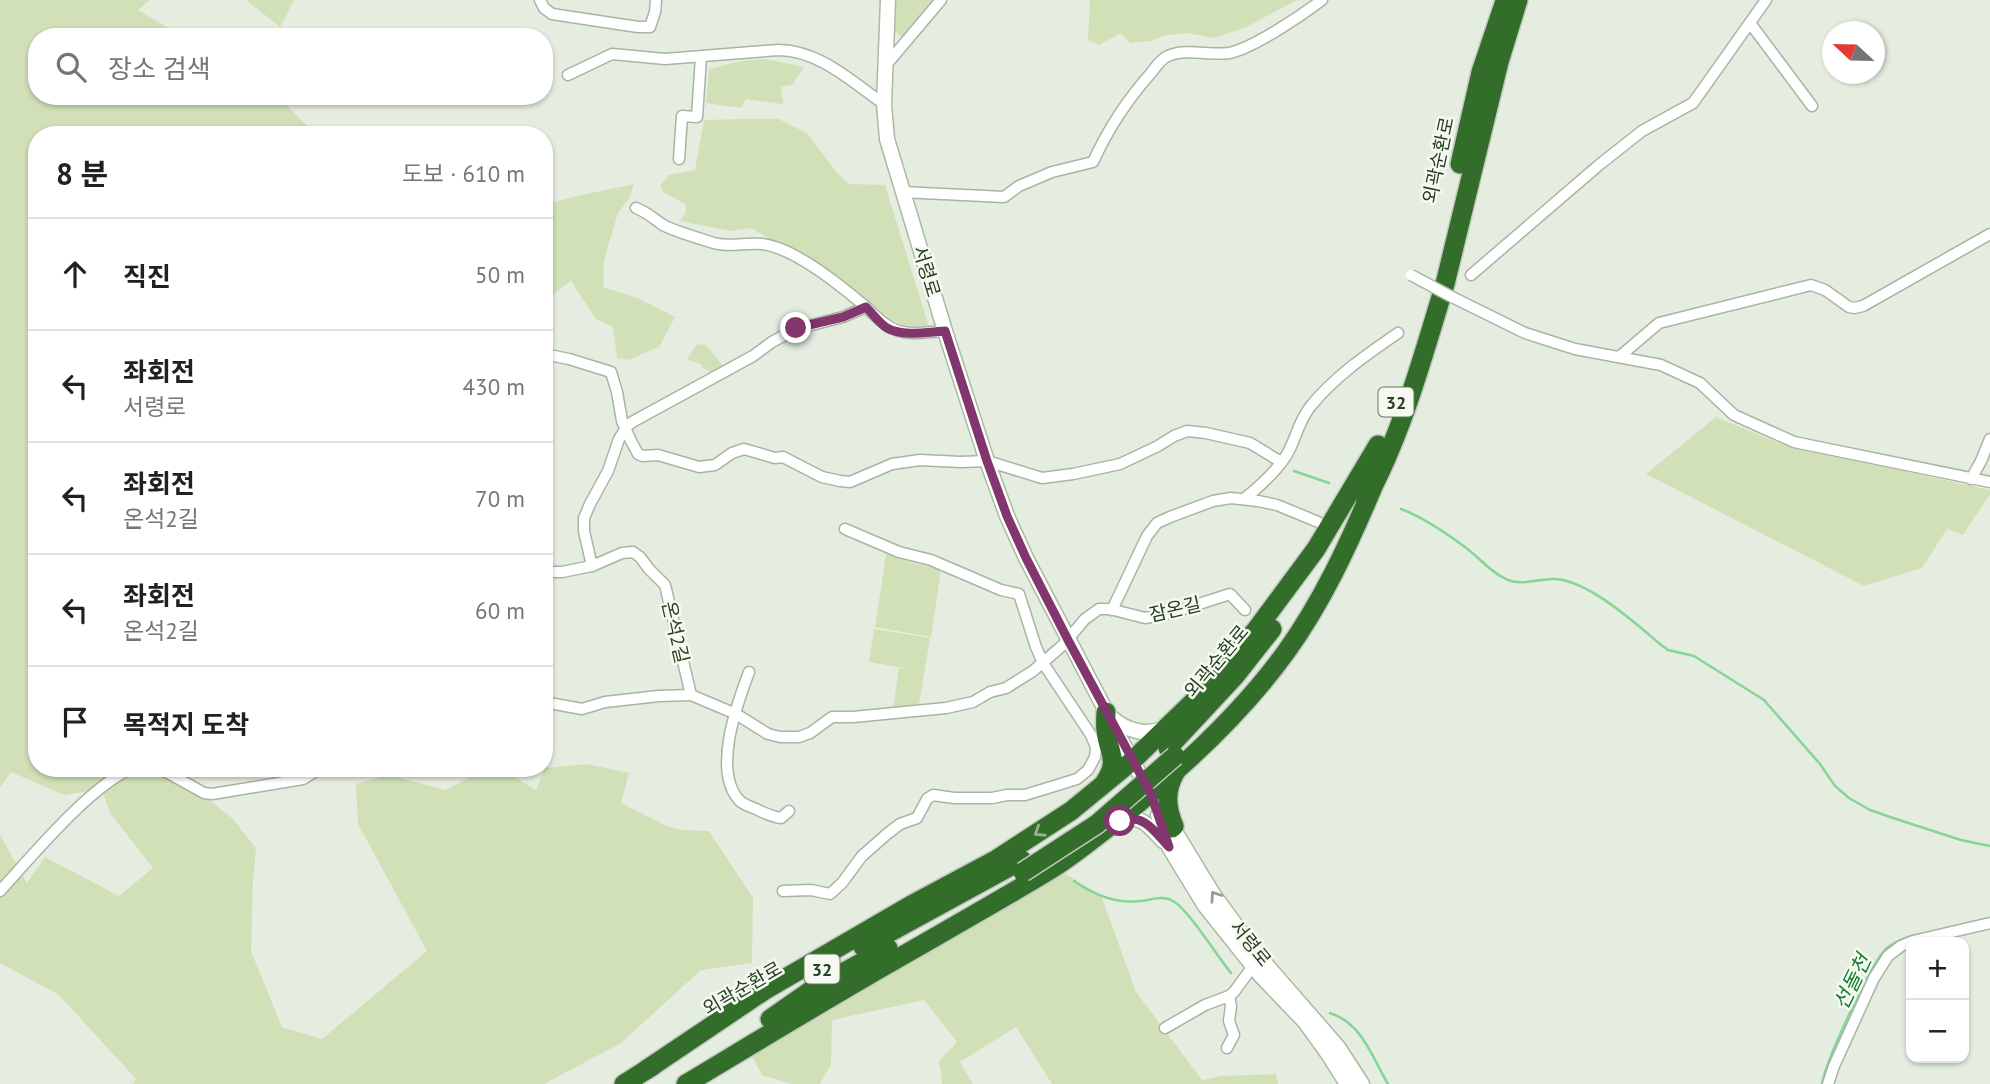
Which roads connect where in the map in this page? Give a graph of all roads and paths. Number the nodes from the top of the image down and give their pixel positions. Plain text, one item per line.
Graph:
1 (540, 0) edge
2 (656, 0) edge
3 (888, 0) edge
4 (941, 0) edge
5 (1322, 0) edge
6 (1505, 0) edge
7 (1518, 0) edge
8 (1766, 0) edge
9 (1750, 23) junction
10 (701, 57) junction
11 (886, 65) junction
12 (568, 75) dead end
13 (884, 104) junction
14 (1812, 106) dead end
15 (679, 159) dead end
16 (902, 192) junction
17 (636, 208) dead end
18 (1990, 234) edge
19 (1411, 275) dead end
20 (1471, 275) dead end
21 (866, 307) junction
22 (945, 331) junction
23 (1398, 333) dead end
24 (553, 356) edge
25 (1619, 357) junction
26 (625, 428) junction
27 (1990, 439) edge
28 (987, 461) junction
29 (1280, 462) junction
30 (1971, 479) junction
31 (1990, 482) edge
32 (1244, 499) junction
33 (1318, 522) dead end
34 (845, 529) dead end
35 (592, 566) junction
36 (553, 572) edge
37 (1112, 610) junction
38 (1245, 610) dead end
39 (1068, 640) junction
40 (1043, 663) junction
41 (749, 672) dead end
42 (691, 695) junction
43 (553, 704) edge
44 (1106, 712) junction
45 (736, 714) junction
46 (1173, 749) junction
47 (1132, 761) junction
48 (117, 777) edge
49 (175, 777) edge
50 (306, 777) edge
51 (1101, 788) junction
52 (1151, 794) junction
53 (789, 811) dead end
54 (1113, 824) junction
55 (1174, 838) junction
56 (1023, 866) junction
57 (0, 891) edge
58 (783, 891) dead end
59 (1990, 923) edge
60 (1253, 966) junction
61 (1229, 996) junction
62 (1165, 1028) dead end
63 (1227, 1048) dead end
64 (646, 1070) junction
65 (625, 1084) edge
66 (684, 1084) edge
67 (1347, 1084) edge
68 (1362, 1084) edge
69 (1828, 1084) edge

1 - 2 street
3 - 11 street, 서령로
4 - 11 street
5 - 16 street
6 - 46 highway, 외곽순환로 / 32
7 - 46 highway, 외곽순환로 / 32
8 - 9 street
9 - 14 street
9 - 20 street
10 - 12 street
10 - 13 street
10 - 15 street
11 - 13 street, 서령로
13 - 16 street, 서령로
16 - 22 street, 서령로
17 - 21 street
18 - 25 street
19 - 25 street, bridge
21 - 22 street
21 - 26 street
22 - 28 street, 서령로
23 - 29 street
24 - 26 street
25 - 30 street
26 - 28 street
26 - 35 street
27 - 30 street
28 - 29 street
28 - 39 street, 서령로
29 - 32 street
30 - 31 street
32 - 33 street
32 - 37 street
34 - 40 street
35 - 36 street
35 - 42 street, 온석2길
37 - 38 street, 잠온길
37 - 39 street
39 - 40 street
39 - 44 street, 서령로
40 - 45 street
40 - 58 street
41 - 45 street
42 - 43 street
42 - 45 street
44 - 46 street
44 - 47 street, 서령로
44 - 51 highway
45 - 53 street
46 - 47 highway
46 - 52 highway
46 - 55 highway
46 - 56 highway, 외곽순환로 / 32, bridge
47 - 51 highway
47 - 52 street, 서령로
48 - 57 street
49 - 50 street
51 -> 64 highway
52 - 54 highway
52 - 55 street, 서령로
54 - 55 street
54 - 66 highway
55 - 60 street, 서령로
68 -> 55 street, 서령로
56 - 64 highway, 외곽순환로 / 32
56 - 66 highway, 외곽순환로 / 32
59 - 69 street
60 - 61 street
60 - 67 street, 서령로
61 - 62 street
61 - 63 street
64 - 65 highway, 외곽순환로 / 32

